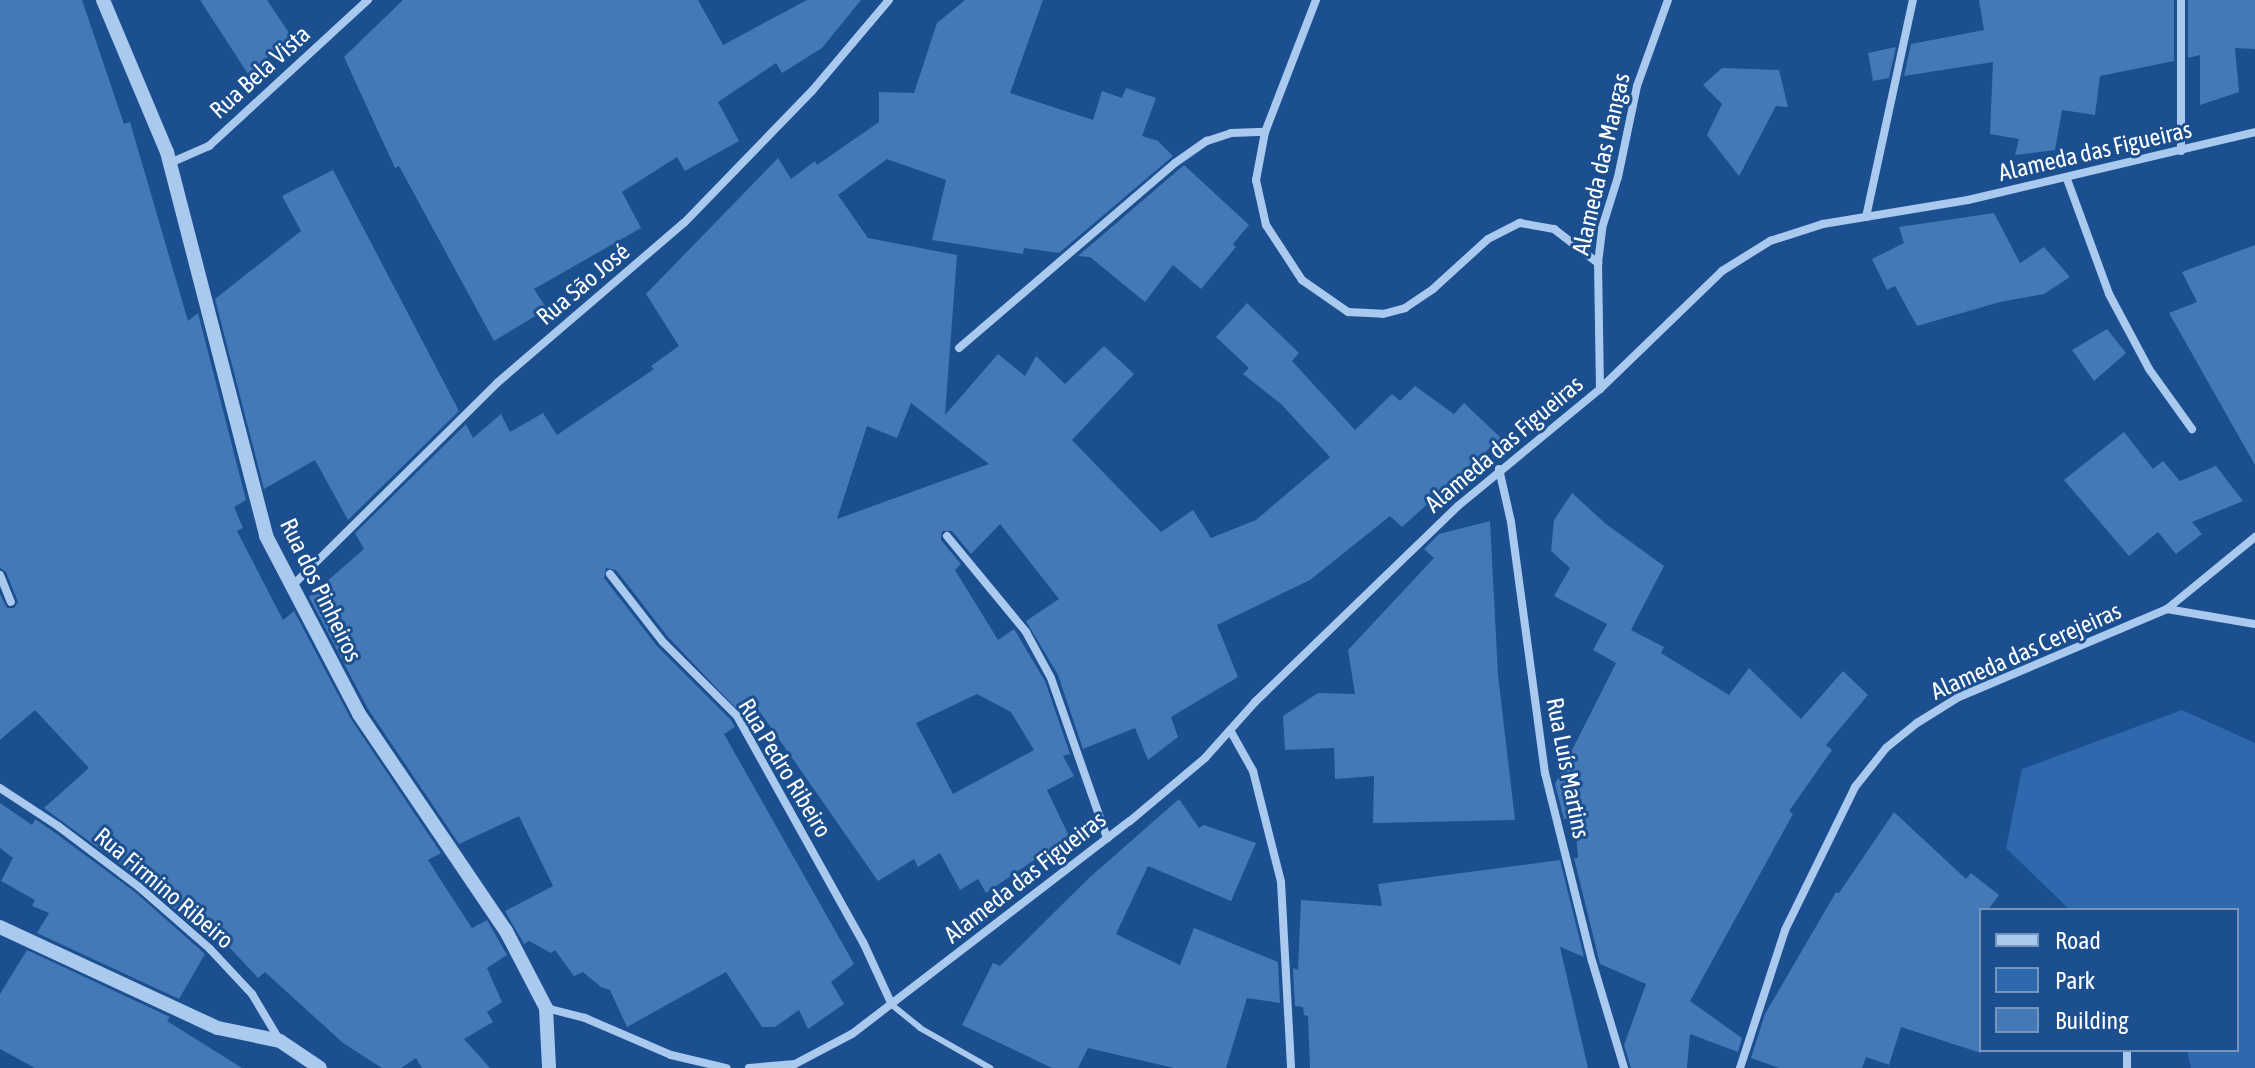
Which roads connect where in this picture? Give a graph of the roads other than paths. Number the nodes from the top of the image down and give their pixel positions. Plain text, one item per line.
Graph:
1 (103, 0) edge
2 (368, 0) edge
3 (889, 0) edge
4 (1316, 0) edge
5 (1668, 0) edge
6 (1913, 0) edge
7 (2181, 0) edge
8 (1265, 132) junction
9 (2255, 132) edge
10 (2181, 151) junction
11 (170, 163) junction
12 (2067, 179) junction
13 (1866, 217) junction
14 (1598, 263) junction
15 (959, 348) dead end
16 (1600, 389) junction
17 (2192, 429) dead end
18 (1499, 469) junction
19 (947, 536) dead end
20 (2255, 537) edge
21 (610, 574) dead end
22 (0, 575) edge
23 (290, 587) junction
24 (11, 602) dead end
25 (2167, 609) junction
26 (2255, 624) edge
27 (1230, 730) junction
28 (0, 788) edge
29 (1107, 838) junction
30 (0, 927) edge
31 (892, 1005) junction
32 (546, 1008) junction
33 (280, 1041) junction
34 (320, 1068) edge
35 (549, 1068) edge
36 (726, 1068) edge
37 (749, 1068) edge
38 (990, 1068) edge
39 (1291, 1068) edge
40 (1624, 1068) edge
41 (1740, 1068) edge

1 - 11 street, Rua dos Pinheiros
2 - 11 street, Rua Bela Vista
3 - 23 street, Rua São José
4 - 8 street
5 - 14 street, Alameda das Mangas
6 - 13 street
7 - 10 street
8 - 14 street
8 - 15 street
9 - 10 street, Alameda das Figueiras
10 - 12 street, Alameda das Figueiras
11 - 23 street, Rua dos Pinheiros
12 - 13 street, Alameda das Figueiras
12 - 17 street
13 - 16 street, Alameda das Figueiras
14 - 16 street, Alameda das Mangas
16 - 18 street, Alameda das Figueiras
18 - 27 street, Alameda das Figueiras
18 - 40 street, Rua Luís Martins
19 - 29 street
20 - 25 street, Alameda das Cerejeiras
21 - 31 street, Rua Pedro Ribeiro
22 - 24 street
23 - 32 street, Rua dos Pinheiros
25 - 26 street
25 - 41 street, Alameda das Cerejeiras
27 - 29 street, Alameda das Figueiras
27 - 39 street
28 - 33 street, Rua Firmino Ribeiro
29 - 31 street, Alameda das Figueiras
30 - 33 street
31 - 37 street, Alameda das Figueiras
31 - 38 lane
32 - 35 street, Rua dos Pinheiros
32 - 36 street
33 - 34 street

